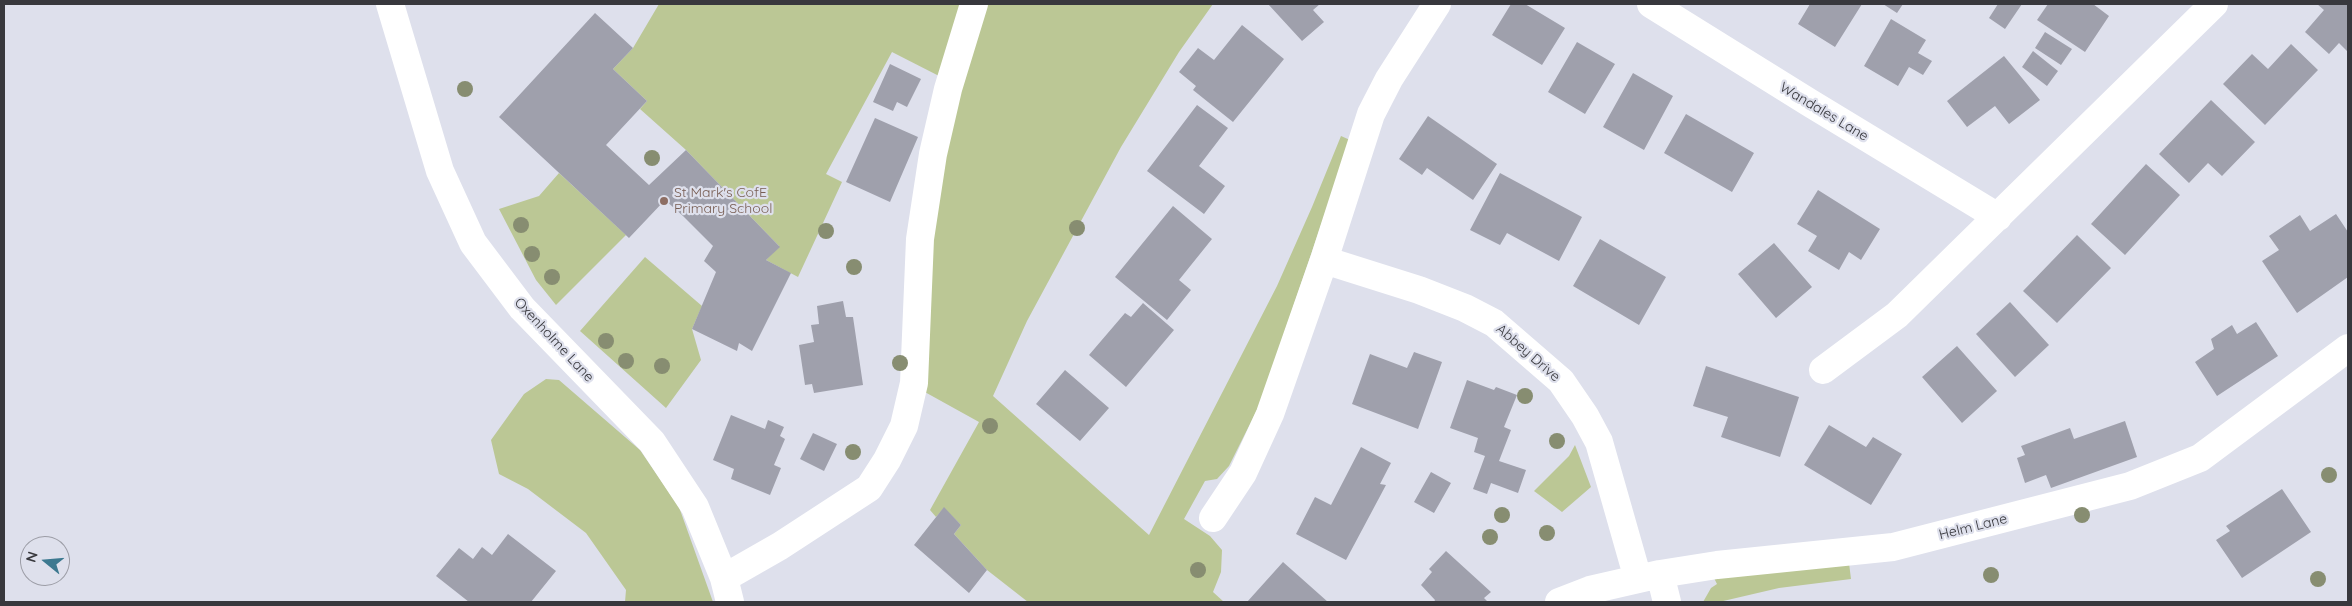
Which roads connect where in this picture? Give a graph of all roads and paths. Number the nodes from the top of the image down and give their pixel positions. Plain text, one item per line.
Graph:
1 (390, 4) edge
2 (974, 4) edge
3 (1437, 4) edge
4 (1651, 4) edge
5 (2214, 4) edge
6 (1998, 217) junction
7 (1324, 260) junction
8 (2348, 348) edge
9 (1823, 370) dead end
10 (1213, 518) dead end
11 (1649, 576) junction
12 (727, 590) edge
13 (1559, 602) edge
14 (1667, 602) edge

1 - 12 street, Oxenholme Lane
2 - 12 street
3 - 7 street
4 - 6 street, Wandales Lane
5 - 6 street
6 - 9 street
7 - 10 street
7 - 11 street, Abbey Drive
8 - 11 street, Helm Lane
11 - 13 street, Helm Lane
11 - 14 street, Abbey Drive

